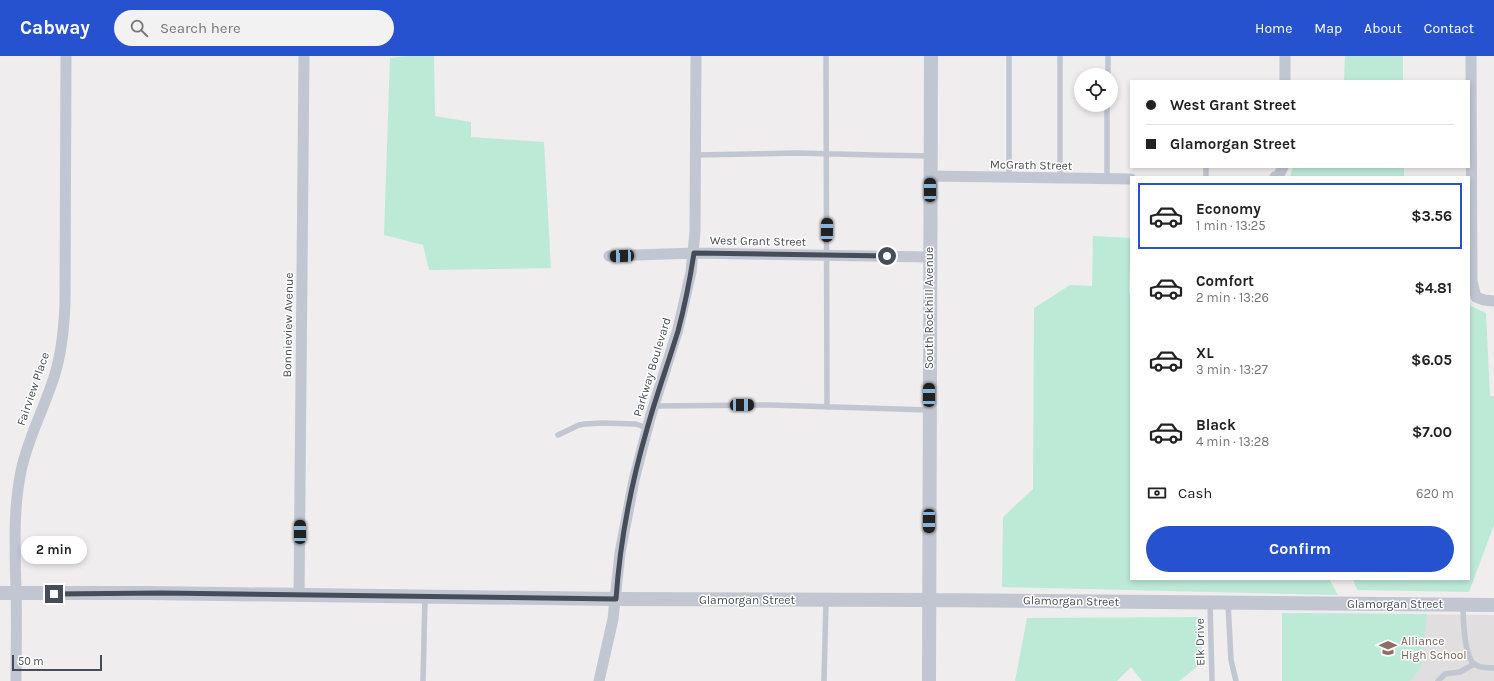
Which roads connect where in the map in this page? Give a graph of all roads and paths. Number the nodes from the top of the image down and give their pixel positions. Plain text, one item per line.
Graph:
1 (66, 56) edge
2 (304, 56) edge
3 (696, 56) edge
4 (826, 56) edge
5 (931, 56) edge
6 (1010, 56) edge
7 (1060, 56) edge
8 (1108, 56) edge
9 (1285, 56) edge
10 (1472, 56) edge
11 (1108, 68) edge
12 (1285, 80) edge
13 (1108, 112) edge
14 (827, 154) junction
15 (696, 155) junction
16 (930, 156) junction
17 (930, 176) junction
18 (1009, 178) junction
19 (1060, 178) junction
20 (1107, 179) junction
21 (1130, 179) edge
22 (694, 253) junction
23 (610, 256) dead end
24 (826, 256) junction
25 (929, 257) junction
26 (1494, 301) edge
27 (654, 406) junction
28 (827, 407) junction
29 (929, 410) junction
30 (647, 428) junction
31 (558, 435) dead end
32 (0, 593) edge
33 (16, 593) junction
34 (299, 595) junction
35 (425, 596) junction
36 (616, 599) junction
37 (826, 600) junction
38 (930, 600) junction
39 (1210, 603) junction
40 (1228, 603) junction
41 (1463, 605) junction
42 (1494, 605) edge
43 (1474, 664) junction
44 (1494, 668) edge
45 (16, 681) edge
46 (423, 681) edge
47 (599, 681) edge
48 (824, 681) edge
49 (929, 681) edge
50 (1212, 681) edge
51 (1236, 681) edge
52 (1438, 681) edge

1 - 33 street, Fairview Place
2 - 34 street, Bonnieview Avenue
3 - 15 street, Parkway Boulevard
4 - 14 lane
5 - 16 street, South Rockhill Avenue
6 - 18 lane
7 - 19 lane
8 - 11 lane
9 - 12 street
10 - 26 street
13 - 20 lane
14 - 15 lane
14 - 16 lane
14 - 24 lane
15 - 22 street, Parkway Boulevard
16 - 17 street, South Rockhill Avenue
17 - 18 street, McGrath Street
17 - 25 street, South Rockhill Avenue
18 - 19 street, McGrath Street
19 - 20 street, McGrath Street
20 - 21 street, McGrath Street
22 - 23 street, West Grant Street
22 - 24 street, West Grant Street
22 - 27 street, Parkway Boulevard
24 - 25 street, West Grant Street
24 - 28 lane
25 - 29 street, South Rockhill Avenue
27 - 28 lane
27 - 30 street, Parkway Boulevard
28 - 29 lane
29 - 38 street, South Rockhill Avenue
30 - 31 lane
30 - 36 street, Parkway Boulevard
32 - 33 street, Glamorgan Street
33 - 34 street, Glamorgan Street
33 - 45 street, Fairview Place
34 - 35 street, Glamorgan Street
35 - 36 street, Glamorgan Street
35 - 46 lane
36 - 37 street, Glamorgan Street
36 - 47 street, Parkway Boulevard
37 - 38 street, Glamorgan Street
37 - 48 lane
38 - 39 street, Glamorgan Street
38 - 49 street, South Rockhill Avenue
39 - 40 street, Glamorgan Street
39 - 50 lane, Elk Drive
40 - 41 street, Glamorgan Street
40 - 51 lane
41 - 42 street, Glamorgan Street
41 - 43 lane
43 - 44 lane
43 - 52 lane

